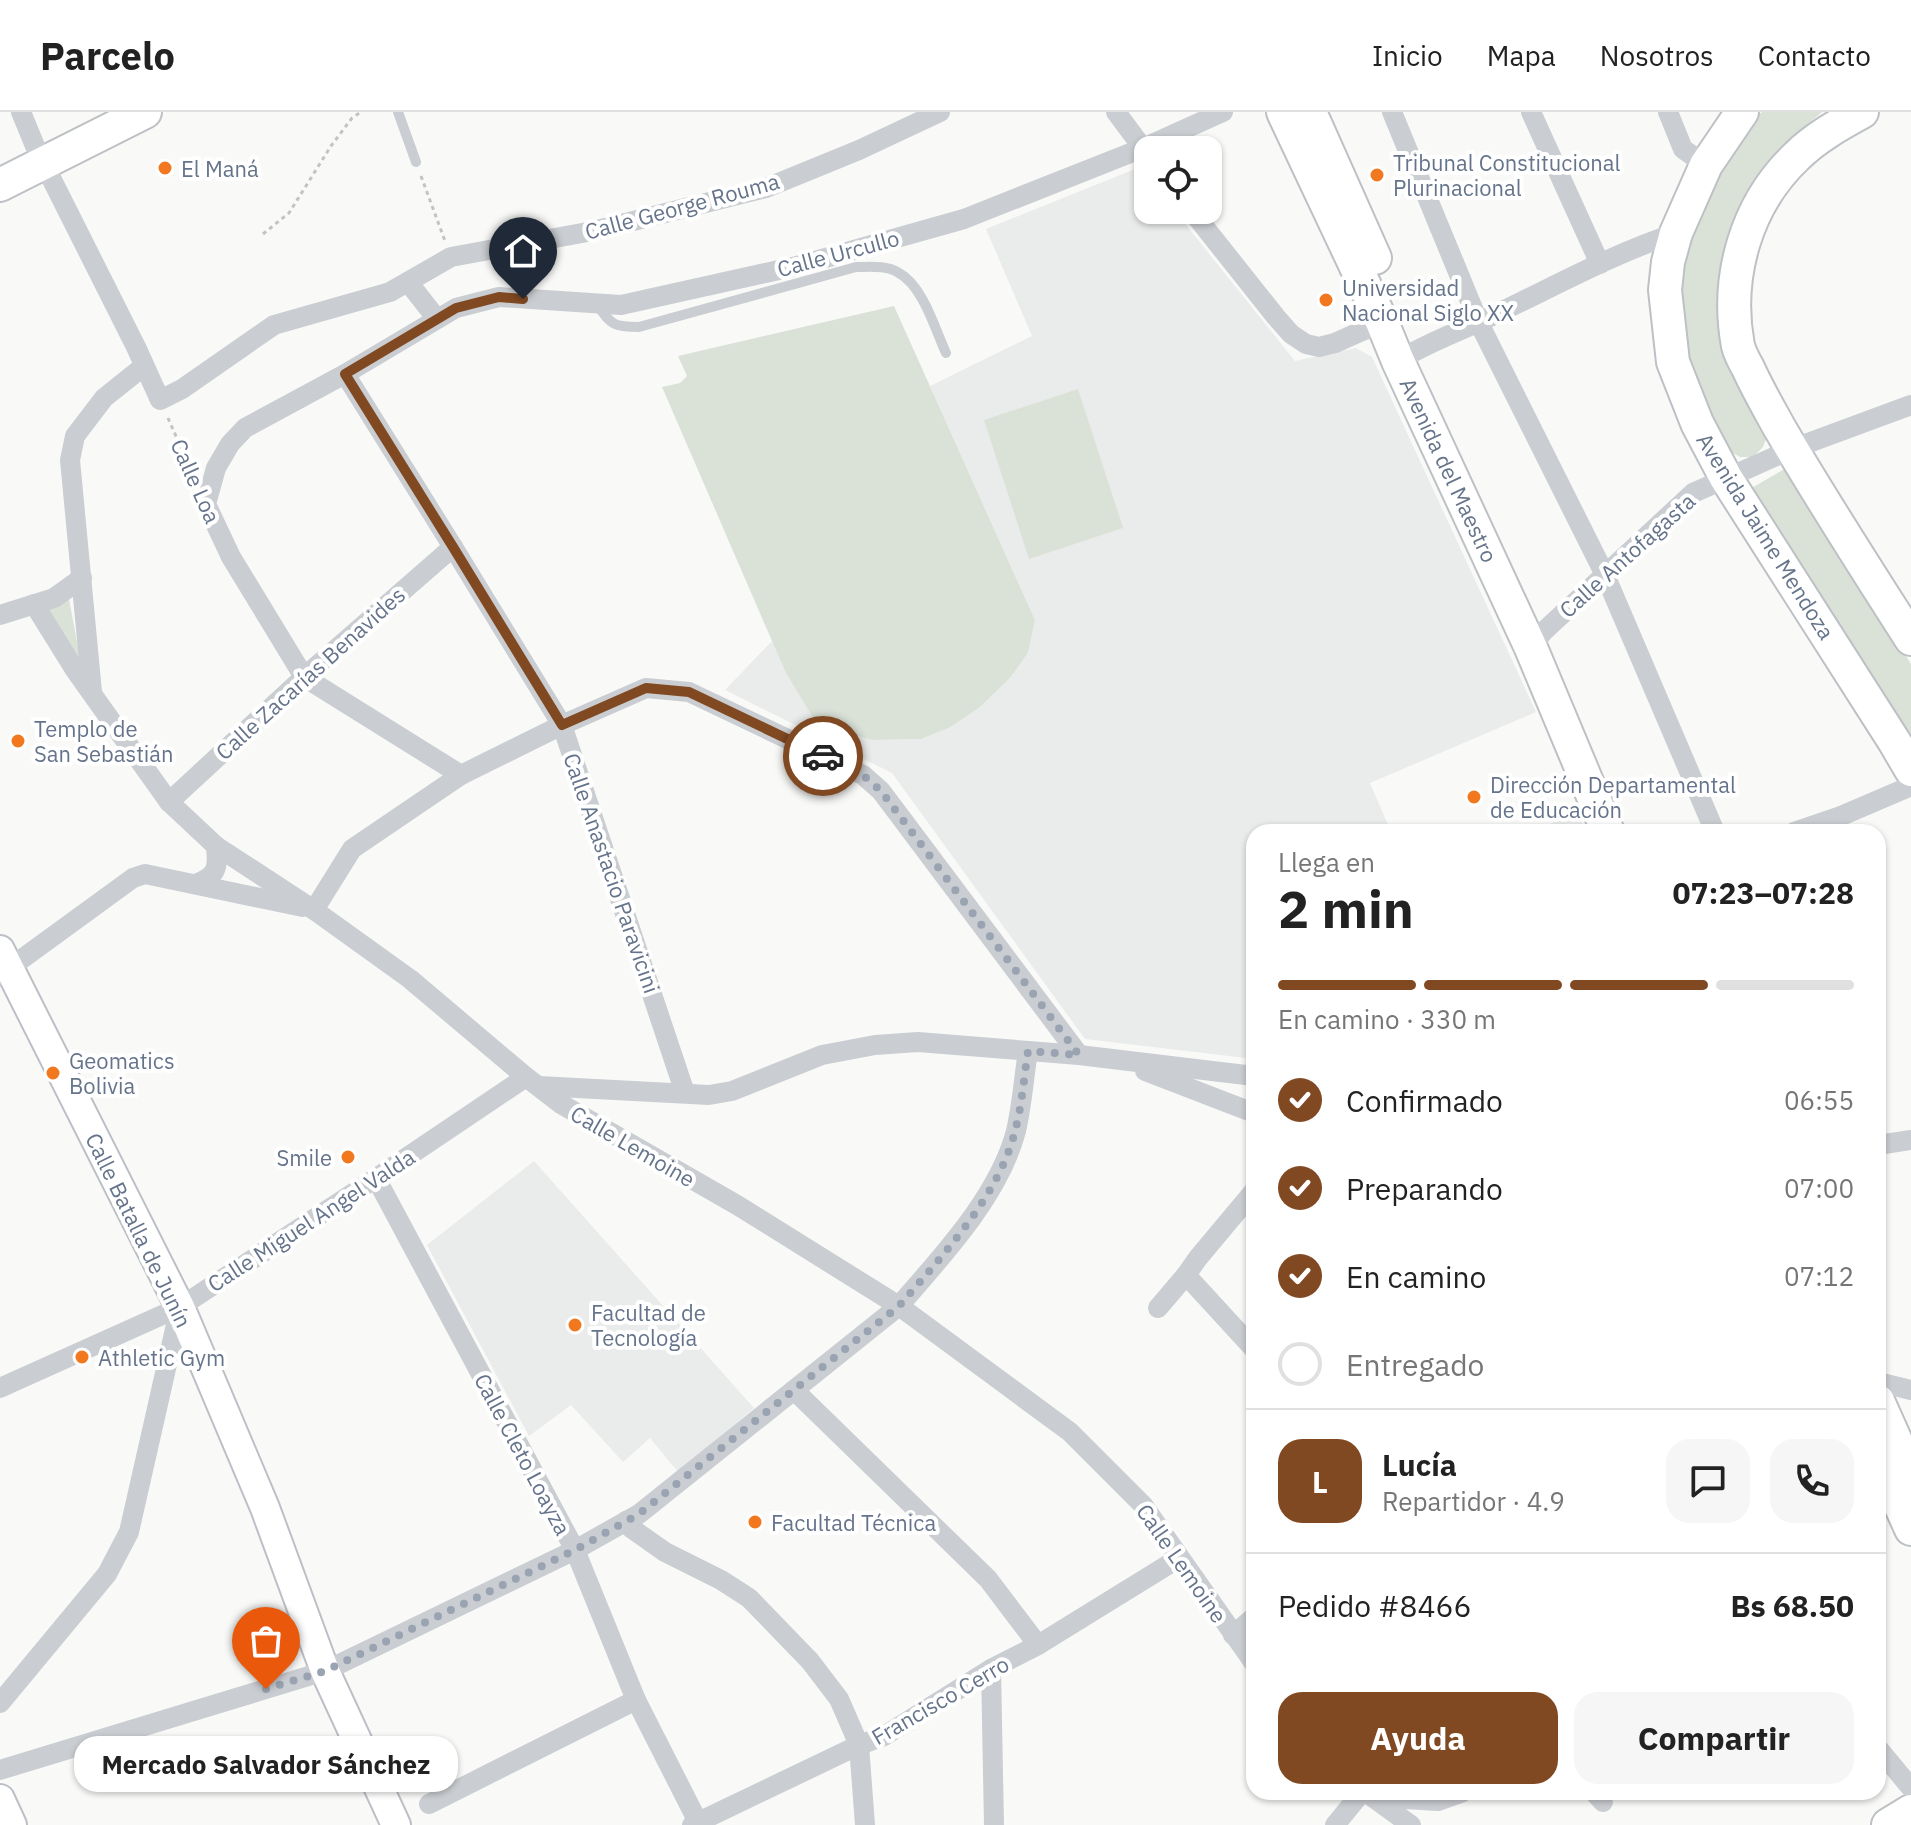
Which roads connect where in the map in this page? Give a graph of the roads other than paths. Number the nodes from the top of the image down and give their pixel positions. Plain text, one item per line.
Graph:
1 (21, 112) edge
2 (99, 112) edge
3 (145, 112) edge
4 (398, 112) edge
5 (940, 112) edge
6 (1116, 112) edge
7 (1223, 112) edge
8 (1283, 112) edge
9 (1310, 112) edge
10 (1392, 112) edge
11 (1531, 112) edge
12 (1668, 112) edge
13 (1742, 112) edge
14 (1862, 112) edge
15 (1134, 136) edge
16 (1177, 136) edge
17 (40, 154) junction
18 (1134, 156) edge
19 (416, 162) road end
20 (0, 163) edge
21 (1706, 165) junction
22 (0, 185) edge
23 (1202, 224) edge
24 (1676, 233) junction
25 (1600, 264) junction
26 (408, 282) junction
27 (595, 303) junction
28 (437, 319) junction
29 (1382, 322) junction
30 (1479, 323) junction
31 (946, 353) dead end
32 (1407, 355) junction
33 (144, 366) junction
34 (345, 374) junction
35 (1911, 405) edge
36 (1792, 449) junction
37 (1726, 478) junction
38 (206, 504) joint
39 (453, 547) junction
40 (1605, 575) junction
41 (82, 578) junction
42 (34, 604) junction
43 (0, 615) edge
44 (1911, 639) edge
45 (1537, 640) junction
46 (304, 677) junction
47 (92, 693) junction
48 (562, 725) junction
49 (1911, 770) edge
50 (461, 775) junction
51 (1911, 786) edge
52 (169, 802) junction
53 (1605, 824) edge
54 (1623, 824) edge
55 (1712, 824) edge
56 (1818, 824) edge
57 (216, 846) junction
58 (196, 884) junction
59 (314, 910) junction
60 (3, 965) edge
61 (1028, 1051) junction
62 (1079, 1055) junction
63 (1115, 1059) junction
64 (1246, 1075) edge
65 (532, 1081) junction
66 (685, 1093) junction
67 (1246, 1110) edge
68 (1911, 1140) edge
69 (1886, 1144) edge
70 (376, 1178) junction
71 (1246, 1201) edge
72 (1186, 1275) junction
73 (899, 1306) junction
74 (180, 1307) junction
75 (1158, 1308) dead end
76 (1246, 1340) edge
77 (1886, 1384) edge
78 (0, 1388) edge
79 (794, 1390) junction
80 (1911, 1390) edge
81 (1886, 1419) edge
82 (1886, 1474) edge
83 (1911, 1475) edge
84 (626, 1521) junction
85 (1911, 1529) edge
86 (575, 1550) junction
87 (1179, 1558) junction
88 (1246, 1624) edge
89 (1233, 1635) junction
90 (1038, 1645) junction
91 (1246, 1652) edge
92 (991, 1669) junction
93 (325, 1671) junction
94 (636, 1700) junction
95 (0, 1703) edge
96 (859, 1745) junction
97 (1886, 1758) edge
98 (0, 1770) edge
99 (1911, 1788) edge
100 (0, 1799) edge
101 (1358, 1800) edge
102 (1377, 1800) edge
103 (429, 1804) dead end
104 (1911, 1811) edge
105 (695, 1824) edge
106 (12, 1825) edge
107 (396, 1825) edge
108 (865, 1825) edge
109 (994, 1825) edge
110 (1335, 1825) edge
111 (1411, 1825) edge
112 (1888, 1825) edge

1 - 17 street
2 - 17 main road
3 - 17 main road
4 - 19 lane
5 - 26 street, Calle George Rouma
6 - 15 street
7 - 16 street, Calle Urcullo
8 - 29 main road, Avenida del Maestro
9 - 32 main road, Avenida del Maestro
10 - 30 street
11 - 25 street
12 - 21 street
13 - 21 main road, Avenida Jaime Mendoza
14 - 36 main road
17 - 20 main road
17 - 22 main road
17 - 33 street
18 - 27 street, Calle Urcullo
21 - 24 main road, Avenida Jaime Mendoza
23 - 29 street
24 - 25 street
24 - 37 main road, Avenida Jaime Mendoza
25 - 30 street
26 - 28 street
26 - 33 street, Calle George Rouma
27 - 28 street, Calle Urcullo
27 - 31 lane
28 - 34 street, Calle Urcullo
29 - 32 main road, Avenida del Maestro
30 - 32 street
30 - 40 street
32 - 45 main road, Avenida del Maestro
33 - 41 street
34 - 38 street, Calle Urcullo
34 - 39 street, Calle Anastacio Paravicini
35 - 36 street, Calle Antofagasta
36 - 37 street, Calle Antofagasta
36 - 44 main road
37 - 40 street, Calle Antofagasta
37 - 49 main road, Avenida Jaime Mendoza
38 - 46 street, Calle Loa
39 - 46 street, Calle Zacarías Benavides
39 - 48 street, Calle Anastacio Paravicini
40 - 45 street, Calle Antofagasta
40 - 55 street
41 - 42 street
41 - 47 street
42 - 43 street
42 - 47 street, Calle Lemoine
45 - 53 main road, Avenida del Maestro
45 - 54 main road, Avenida del Maestro
46 - 50 street, Calle Loa
46 - 52 street, Calle Zacarías Benavides
47 - 52 street, Calle Lemoine
48 - 50 street
48 - 62 street
48 - 66 street, Calle Anastacio Paravicini
50 - 59 street
51 - 56 street
52 - 57 street, Calle Lemoine
57 - 58 street
57 - 59 street, Calle Lemoine
58 - 59 street
58 - 60 street
59 - 65 street, Calle Lemoine
60 - 74 main road, Calle Batalla de Junín
61 - 62 street
61 - 66 street
61 - 73 street
62 - 63 street
63 - 64 street
63 - 67 street
65 - 66 street
65 - 70 street, Calle Miguel Angel Valda
65 - 73 street, Calle Lemoine
68 - 69 street
70 - 74 street, Calle Miguel Angel Valda
70 - 86 street, Calle Cleto Loayza
71 - 72 street
72 - 75 street
72 - 76 street
73 - 79 street
73 - 87 street, Calle Lemoine
74 - 78 street, Calle Miguel Angel Valda
74 - 93 main road, Calle Batalla de Junín
74 - 95 street
77 - 80 street
79 - 84 street
79 - 90 street
81 - 83 main road
82 - 85 main road
84 - 86 street
84 - 96 street
86 - 93 street
86 - 94 street, Calle Cleto Loayza
87 - 89 street, Calle Lemoine
87 - 90 street, Francisco Cerro
88 - 89 street
89 - 91 street, Calle Lemoine
90 - 92 street, Francisco Cerro
92 - 96 street, Francisco Cerro
92 - 109 street
93 - 98 street
93 - 107 main road, Calle Batalla de Junín
94 - 103 street
94 - 105 street, Calle Cleto Loayza
96 - 105 street, Francisco Cerro
96 - 108 street
97 - 99 street
100 - 106 main road
101 - 110 street
102 - 111 street
104 - 112 main road

